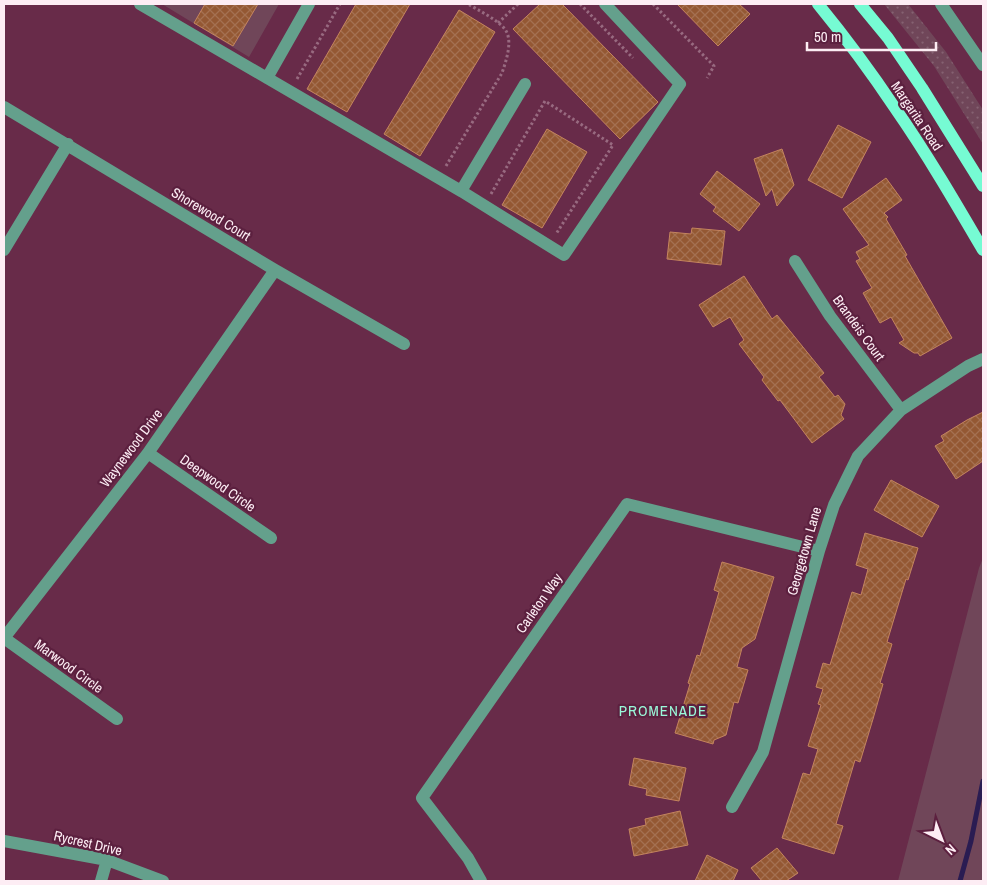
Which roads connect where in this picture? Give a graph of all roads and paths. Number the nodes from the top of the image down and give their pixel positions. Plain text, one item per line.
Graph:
1 (140, 4) edge
2 (309, 4) edge
3 (340, 4) edge
4 (468, 4) edge
5 (518, 4) edge
6 (605, 4) edge
7 (653, 4) edge
8 (818, 4) edge
9 (860, 4) edge
10 (941, 4) edge
11 (498, 23) junction
12 (983, 65) edge
13 (267, 78) junction
14 (707, 78) dead end
15 (525, 84) dead end
16 (290, 91) junction
17 (4, 107) edge
18 (68, 144) junction
19 (439, 178) junction
20 (983, 186) edge
21 (461, 191) junction
22 (484, 205) junction
23 (549, 245) junction
24 (4, 250) edge
25 (983, 250) edge
26 (795, 261) dead end
27 (275, 270) junction
28 (404, 344) dead end
29 (983, 359) edge
30 (902, 410) junction
31 (148, 453) junction
32 (271, 538) dead end
33 (819, 551) junction
34 (4, 638) edge
35 (117, 719) dead end
36 (732, 807) dead end
37 (4, 840) edge
38 (107, 860) junction
39 (101, 881) edge
40 (163, 881) edge
41 (481, 881) edge

1 - 13 street
2 - 13 street
3 - 16 path
4 - 11 path
5 - 11 path
6 - 23 street
7 - 14 path
8 - 25 main road, Margarita Road
9 - 20 main road, Margarita Road
10 - 12 street
11 - 19 path
13 - 16 street
15 - 21 street
16 - 19 street
17 - 18 street, Shorewood Court
18 - 24 street
18 - 27 street, Shorewood Court
19 - 21 street
21 - 22 street
22 - 23 street
22 - 23 path
26 - 30 street, Brandeis Court
27 - 28 street, Shorewood Court
27 - 31 street, Waynewood Drive
29 - 30 street, Georgetown Lane
30 - 33 street, Georgetown Lane
31 - 32 street, Deepwood Circle
31 - 34 street, Waynewood Drive
33 - 36 street, Georgetown Lane
33 - 41 street, Carleton Way
34 - 35 street, Marwood Circle
37 - 38 street, Rycrest Drive
38 - 39 street
38 - 40 street, Rycrest Drive

